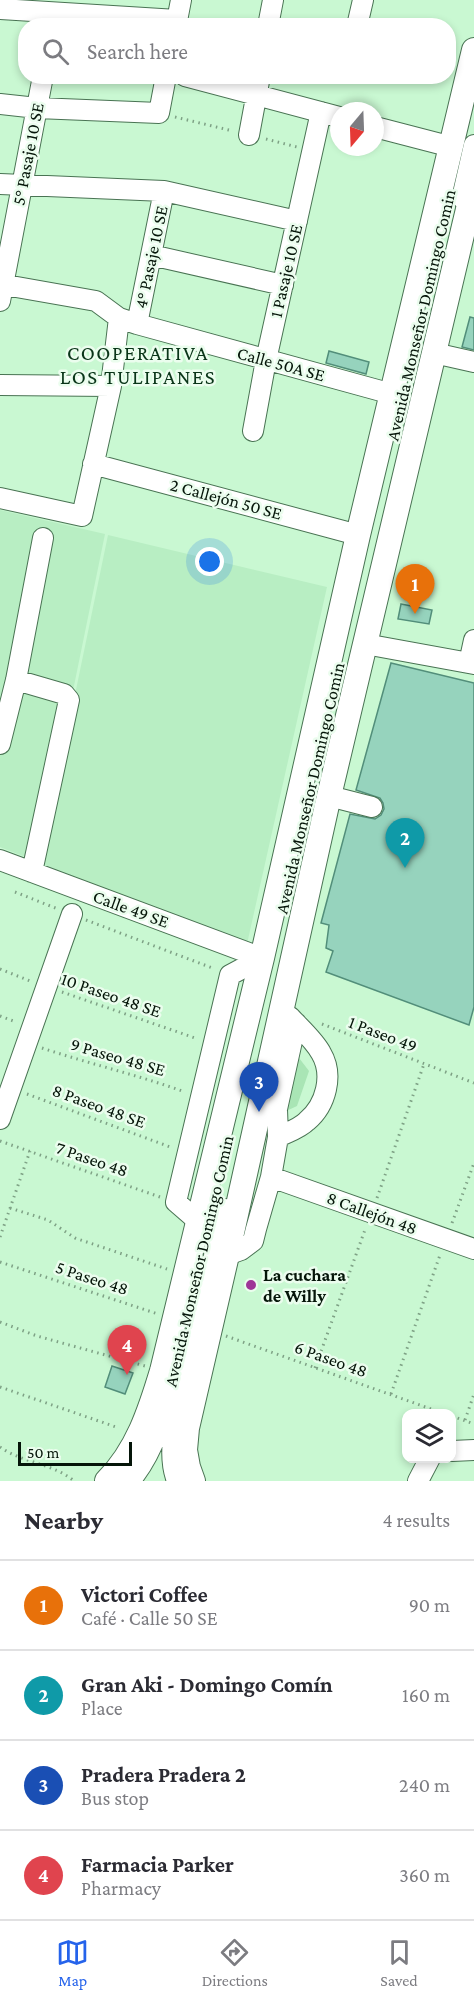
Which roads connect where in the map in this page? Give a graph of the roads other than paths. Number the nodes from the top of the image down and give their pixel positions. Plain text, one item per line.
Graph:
1 (181, 0) edge
2 (273, 0) edge
3 (363, 0) edge
4 (0, 9) edge
5 (55, 13) edge
6 (116, 18) edge
7 (177, 18) edge
8 (270, 18) edge
9 (359, 18) edge
10 (474, 50) edge
11 (42, 84) edge
12 (164, 84) edge
13 (258, 86) edge
14 (474, 88) edge
15 (0, 104) edge
16 (37, 108) junction
17 (330, 115) edge
18 (384, 129) edge
19 (249, 135) dead end
20 (463, 146) edge
21 (0, 184) edge
22 (474, 184) edge
23 (22, 185) junction
24 (164, 191) junction
25 (297, 221) junction
26 (151, 255) junction
27 (283, 285) junction
28 (1, 290) edge
29 (128, 321) junction
30 (434, 353) junction
31 (266, 360) junction
32 (474, 362) edge
33 (0, 386) edge
34 (111, 386) junction
35 (392, 394) junction
36 (253, 431) dead end
37 (93, 464) junction
38 (0, 498) edge
39 (358, 535) junction
40 (44, 538) dead end
41 (474, 640) edge
42 (365, 644) junction
43 (471, 664) edge
44 (16, 680) junction
45 (0, 744) edge
46 (329, 796) junction
47 (372, 807) dead end
48 (0, 860) edge
49 (32, 872) junction
50 (72, 914) road end
51 (262, 958) junction
52 (297, 1018) junction
53 (0, 1119) edge
54 (278, 1137) junction
55 (271, 1177) junction
56 (199, 1222) junction
57 (474, 1249) edge
58 (227, 1255) junction
59 (474, 1450) edge
60 (456, 1451) edge
61 (427, 1463) edge
62 (107, 1481) edge
63 (130, 1481) edge
64 (177, 1481) edge
65 (193, 1481) edge
66 (418, 1481) edge

1 - 7 street
2 - 8 street
3 - 9 street
4 - 5 street
5 - 6 street
10 - 20 main road, Avenida Monseñor Domingo Comin
11 - 16 street, 5° Pasaje 10 SE
12 - 16 street
13 - 17 street
13 - 19 street
14 - 63 street, Avenida Monseñor Domingo Comin
15 - 16 street
16 - 23 street, 5° Pasaje 10 SE
17 - 25 street, 1 Pasaje 10 SE
18 - 20 street
20 - 35 main road, Avenida Monseñor Domingo Comin
20 - 64 street, Avenida Monseñor Domingo Comin
21 - 23 street
22 - 30 main road, Avenida Monseñor Domingo Comin
23 - 24 street
23 - 28 street, 5° Pasaje 10 SE
24 - 25 street
24 - 26 street, 4° Pasaje 10 SE
25 - 27 street, 1 Pasaje 10 SE
26 - 27 street
26 - 29 street, 4° Pasaje 10 SE
27 - 31 street, 1 Pasaje 10 SE
28 - 29 street, Calle 50A SE
29 - 31 street, Calle 50A SE
29 - 34 street, 4° Pasaje 10 SE
30 - 32 street
30 - 42 main road, Avenida Monseñor Domingo Comin
31 - 35 street, Calle 50A SE
31 - 36 street, 1 Pasaje 10 SE
33 - 34 street
34 - 37 street, 4° Pasaje 10 SE
35 - 39 main road, Avenida Monseñor Domingo Comin
37 - 38 street, 4° Pasaje 10 SE
37 - 39 street, 2 Callejón 50 SE
39 - 51 main road, Avenida Monseñor Domingo Comin
40 - 44 street
41 - 43 street
42 - 43 street
42 - 46 main road, Avenida Monseñor Domingo Comin
44 - 45 street
44 - 49 street
46 - 47 street
46 - 52 main road, Avenida Monseñor Domingo Comin
48 - 49 street, Calle 49 SE
49 - 51 street, Calle 49 SE
50 - 53 street
51 - 56 main road, Avenida Monseñor Domingo Comin
51 - 56 street, Avenida Monseñor Domingo Comin
52 - 54 street, Avenida Monseñor Domingo Comin
52 - 54 street
52 - 58 main road, Avenida Monseñor Domingo Comin
54 - 55 street, Avenida Monseñor Domingo Comin
55 - 57 street, 8 Callejón 48
55 - 58 street, Avenida Monseñor Domingo Comin
56 - 62 main road, Avenida Monseñor Domingo Comin
58 - 65 main road, Avenida Monseñor Domingo Comin
59 - 60 street
61 - 66 street

